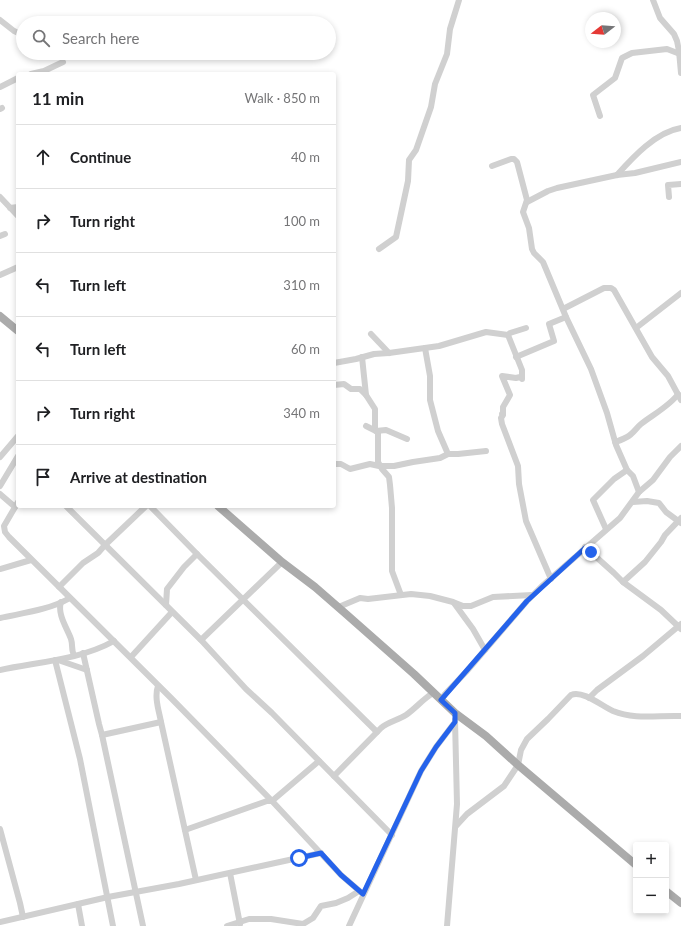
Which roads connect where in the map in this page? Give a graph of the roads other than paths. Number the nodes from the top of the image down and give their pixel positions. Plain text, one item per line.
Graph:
1 (459, 0) edge
2 (653, 0) edge
3 (0, 20) edge
4 (16, 32) edge
5 (680, 52) edge
6 (63, 62) dead end
7 (40, 72) edge
8 (681, 73) edge
9 (16, 79) edge
10 (0, 87) edge
11 (600, 116) dead end
12 (681, 128) edge
13 (681, 162) edge
14 (492, 166) dead end
15 (617, 175) junction
16 (681, 184) edge
17 (0, 197) edge
18 (669, 197) dead end
19 (527, 202) junction
20 (16, 207) edge
21 (10, 208) junction
22 (16, 214) edge
23 (379, 250) dead end
24 (16, 268) edge
25 (0, 274) edge
26 (681, 294) edge
27 (563, 309) junction
28 (0, 316) edge
29 (566, 317) junction
30 (526, 328) dead end
31 (636, 328) junction
32 (16, 329) edge
33 (371, 334) dead end
34 (508, 335) junction
35 (425, 348) junction
36 (389, 353) junction
37 (516, 357) junction
38 (362, 358) junction
39 (336, 363) edge
40 (336, 385) edge
41 (678, 394) junction
42 (366, 395) junction
43 (681, 400) edge
44 (366, 426) dead end
45 (376, 430) junction
46 (16, 438) edge
47 (407, 438) dead end
48 (615, 442) junction
49 (681, 446) edge
50 (486, 451) dead end
51 (448, 454) junction
52 (0, 457) edge
53 (16, 459) edge
54 (336, 464) edge
55 (379, 466) junction
56 (627, 470) junction
57 (0, 486) edge
58 (639, 492) junction
59 (0, 494) edge
60 (633, 502) junction
61 (16, 504) edge
62 (68, 508) edge
63 (144, 508) edge
64 (152, 508) edge
65 (220, 508) edge
66 (680, 521) edge
67 (606, 529) junction
68 (106, 545) junction
69 (585, 548) junction
70 (197, 554) junction
71 (31, 560) junction
72 (282, 562) junction
73 (0, 569) edge
74 (551, 579) junction
75 (623, 582) junction
76 (59, 587) junction
77 (401, 595) junction
78 (532, 595) junction
79 (70, 598) junction
80 (244, 600) junction
81 (62, 602) junction
82 (453, 602) junction
83 (166, 605) junction
84 (339, 608) junction
85 (172, 612) junction
86 (0, 618) edge
87 (680, 626) edge
88 (201, 640) junction
89 (114, 641) junction
90 (485, 650) junction
91 (83, 653) junction
92 (74, 655) junction
93 (131, 657) junction
94 (56, 660) junction
95 (0, 670) edge
96 (87, 670) junction
97 (158, 686) junction
98 (433, 693) junction
99 (589, 698) junction
100 (441, 700) junction
101 (681, 716) edge
102 (455, 718) junction
103 (161, 722) junction
104 (377, 732) junction
105 (102, 735) junction
106 (319, 761) junction
107 (518, 765) junction
108 (334, 776) junction
109 (272, 801) junction
110 (456, 826) junction
111 (0, 830) edge
112 (186, 830) junction
113 (392, 835) junction
114 (321, 853) junction
115 (633, 862) edge
116 (230, 873) junction
117 (196, 880) junction
118 (134, 892) junction
119 (361, 893) junction
120 (669, 894) edge
121 (108, 897) junction
122 (78, 904) junction
123 (681, 904) edge
124 (23, 917) junction
125 (0, 922) edge
126 (240, 924) edge
127 (82, 926) edge
128 (113, 926) edge
129 (143, 926) edge
130 (227, 926) edge
131 (349, 926) edge
132 (448, 926) edge

1 - 23 street
2 - 5 street
3 - 4 street
5 - 8 street
5 - 11 street
6 - 7 street
9 - 10 street
12 - 15 street
13 - 15 street
14 - 19 street
15 - 19 street
16 - 18 street
17 - 21 street
19 - 27 street
20 - 21 street
21 - 22 street
24 - 25 street
26 - 31 street
27 - 29 street
27 - 31 street
28 - 32 main road
29 - 37 street
29 - 48 street
30 - 34 street
31 - 41 street
33 - 36 street
34 - 35 street
34 - 37 street
35 - 36 street
35 - 51 street
36 - 38 street
37 - 74 street
38 - 39 street
38 - 42 street
40 - 42 street
41 - 43 street
41 - 48 street
42 - 45 street
44 - 45 street
45 - 47 street
45 - 55 street
46 - 52 street
48 - 56 street
49 - 58 street
50 - 51 street
51 - 55 street
53 - 57 street
54 - 55 street
55 - 77 street
56 - 58 street
56 - 67 street
58 - 60 street
59 - 61 street
60 - 66 street
60 - 67 street
61 - 71 street
62 - 68 street
63 - 68 street
64 - 70 street
65 - 72 main road
66 - 75 street
67 - 69 street
68 - 76 street
68 - 83 street
69 - 74 street
69 - 75 street
70 - 80 street
70 - 83 street
71 - 73 street
71 - 76 street
72 - 80 street
72 - 84 main road
74 - 78 street
75 - 87 street
76 - 79 street
77 - 82 street
77 - 84 street
78 - 82 street
78 - 90 street
79 - 81 street
79 - 89 street
80 - 88 street
80 - 104 street
81 - 86 street
81 - 92 street
82 - 90 street
83 - 85 street
84 - 98 main road
85 - 88 street
85 - 93 street
87 - 99 street
88 - 106 street
89 - 91 street
89 - 93 street
90 - 100 street
91 - 92 street
91 - 96 street
92 - 94 street
93 - 97 street
94 - 95 street
94 - 96 street
94 - 121 street
96 - 105 street
97 - 103 street
97 - 109 street
98 - 100 main road
98 - 104 street
99 - 101 street
99 - 107 street
100 - 102 main road
102 - 107 main road
102 - 110 street
102 - 113 street
103 - 105 street
103 - 112 street
104 - 108 street
105 - 118 street
106 - 108 street
106 - 109 street
107 - 110 street
107 - 115 main road
108 - 113 street
109 - 112 street
109 - 114 street
110 - 132 street
111 - 124 street
112 - 117 street
113 - 119 street
114 - 116 street
114 - 119 street
116 - 117 street
116 - 126 street
117 - 118 street
118 - 121 street
118 - 129 street
119 - 126 street
119 - 131 street
120 - 123 main road
121 - 122 street
121 - 128 street
122 - 124 street
122 - 127 street
124 - 125 street
126 - 130 street

